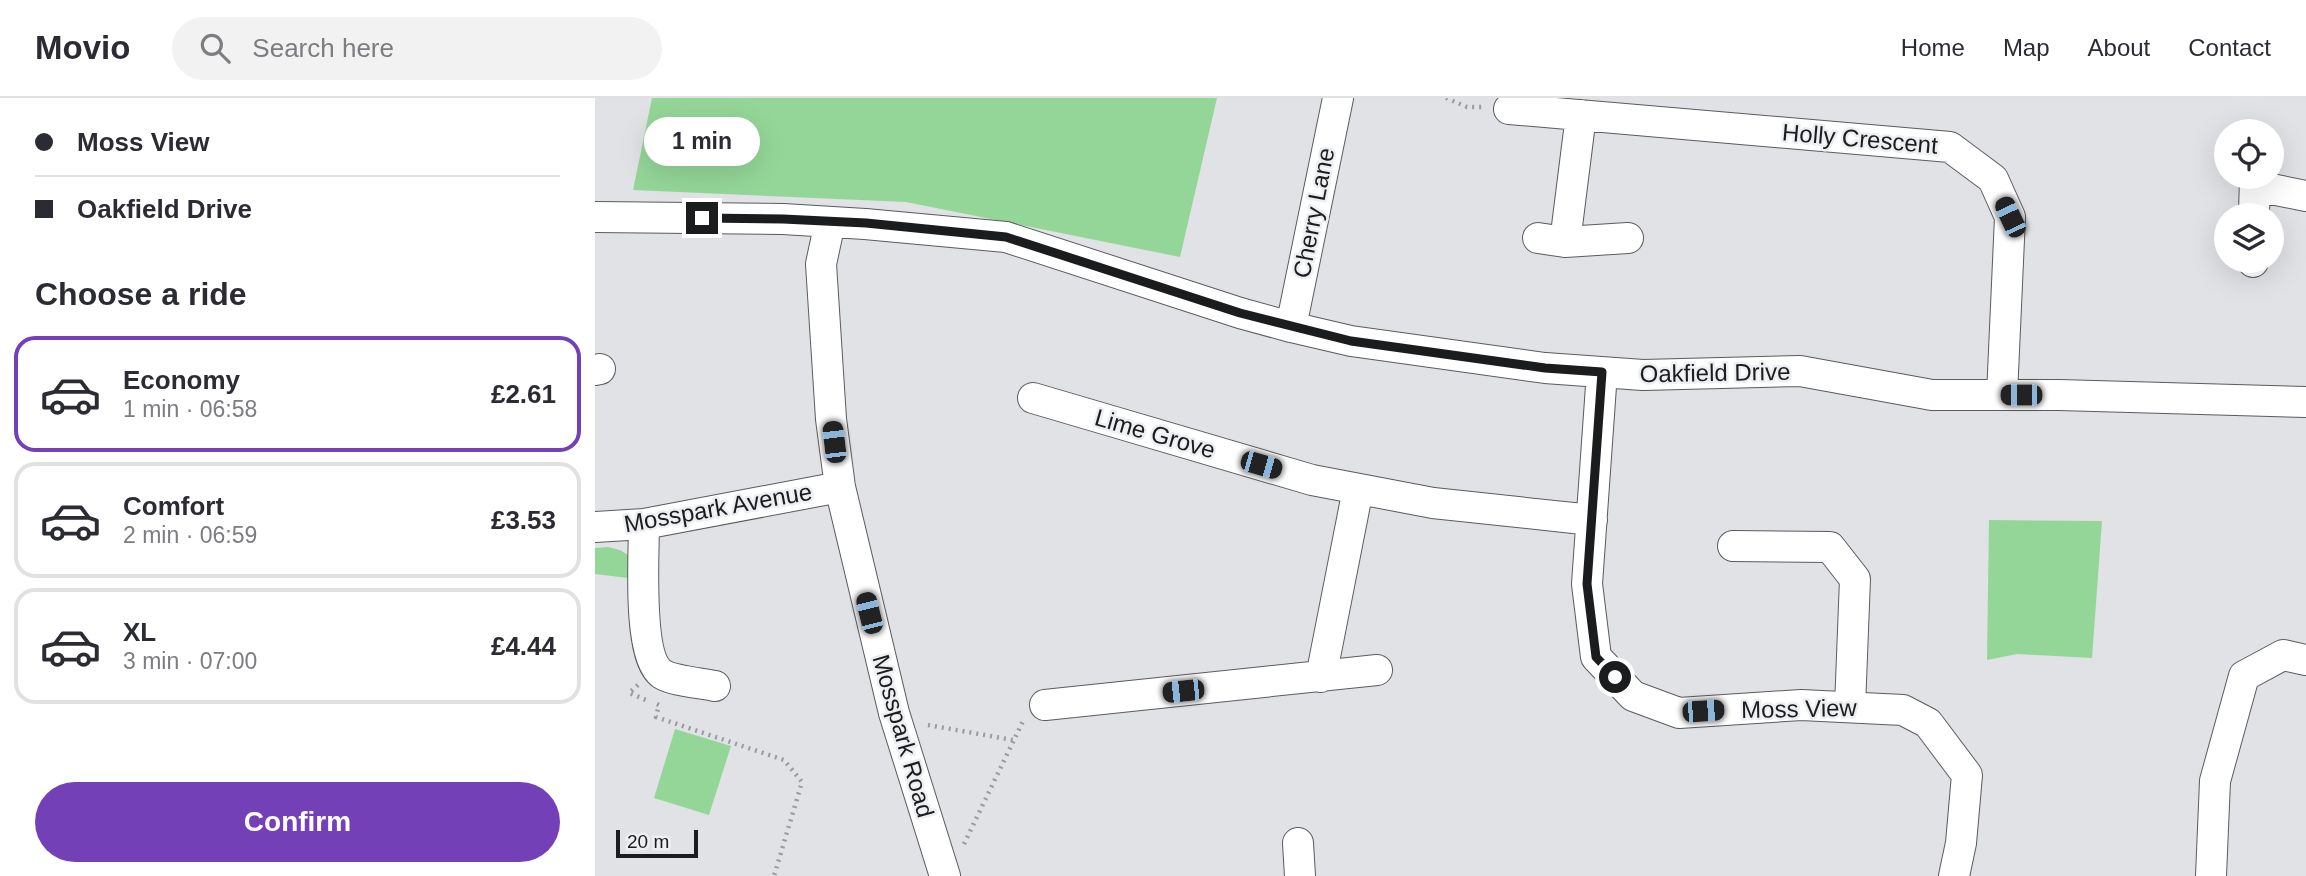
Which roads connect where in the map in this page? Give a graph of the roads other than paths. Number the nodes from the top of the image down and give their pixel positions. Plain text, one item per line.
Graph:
1 (1338, 98) edge
2 (1509, 109) road end
3 (1581, 115) junction
4 (2255, 193) edge
5 (2306, 196) edge
6 (595, 217) edge
7 (830, 222) junction
8 (1628, 238) dead end
9 (1291, 327) junction
10 (1602, 372) junction
11 (2002, 395) junction
12 (1033, 398) dead end
13 (2306, 402) edge
14 (840, 487) junction
15 (1358, 489) junction
16 (1592, 520) junction
17 (644, 524) junction
18 (595, 527) edge
19 (1733, 546) dead end
20 (2306, 660) edge
21 (1377, 670) dead end
22 (1321, 677) junction
23 (715, 686) dead end
24 (1045, 705) road end
25 (1850, 707) junction
26 (1298, 843) dead end
27 (945, 876) edge
28 (1300, 876) edge
29 (1954, 876) edge
30 (2211, 876) edge

1 - 9 street, Cherry Lane
2 - 3 street, Holly Crescent
3 - 8 street
3 - 11 street, Holly Crescent
4 - 5 street
6 - 7 street, Oakfield Drive
7 - 9 street, Oakfield Drive
7 - 14 street, Mosspark Road
9 - 10 street, Oakfield Drive
10 - 11 street, Oakfield Drive
10 - 16 street, Moss View
11 - 13 street, Oakfield Drive
12 - 15 street, Lime Grove
14 - 17 street, Mosspark Avenue
14 - 27 street, Mosspark Road
15 - 16 street, Lime Grove
15 - 22 street
16 - 25 street, Moss View
17 - 18 street, Mosspark Avenue
17 - 23 street
19 - 25 street
20 - 30 street
21 - 22 street
22 - 24 street
25 - 29 street, Moss View
26 - 28 street

